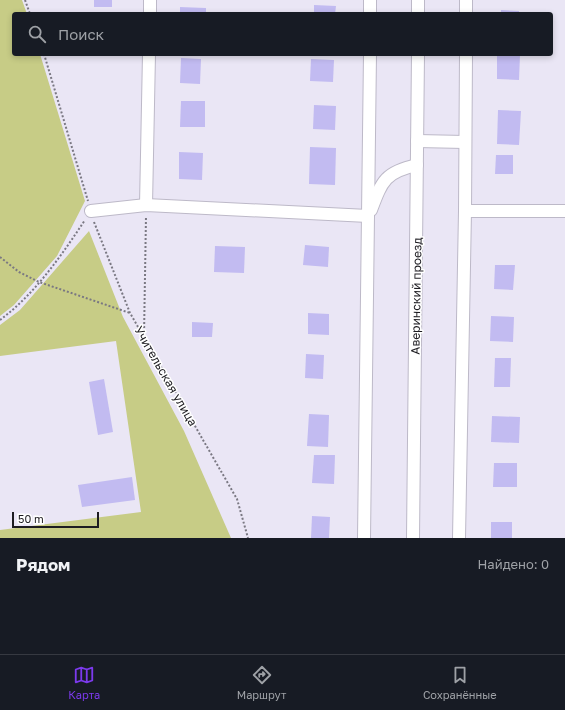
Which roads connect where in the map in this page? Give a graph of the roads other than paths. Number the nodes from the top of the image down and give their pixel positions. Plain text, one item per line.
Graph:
1 (150, 0) edge
2 (370, 0) edge
3 (418, 0) edge
4 (466, 0) edge
5 (150, 12) edge
6 (370, 12) edge
7 (418, 12) edge
8 (466, 12) edge
9 (149, 56) edge
10 (370, 56) edge
11 (418, 56) edge
12 (466, 56) edge
13 (417, 141) junction
14 (466, 142) junction
15 (417, 165) junction
16 (146, 205) junction
17 (91, 211) road end
18 (465, 211) junction
19 (565, 211) edge
20 (368, 216) junction
21 (364, 538) edge
22 (413, 538) edge
23 (459, 538) edge

1 - 5 street
2 - 6 street
3 - 7 street
4 - 8 street
9 - 16 street
10 - 20 street
11 - 13 street, Аверинский проезд
12 - 14 street
13 - 14 street
13 - 15 street, Аверинский проезд
14 - 18 street
15 - 20 street
15 - 22 street, Аверинский проезд
16 - 17 street
16 - 20 street
18 - 19 street
18 - 23 street
20 - 21 street

